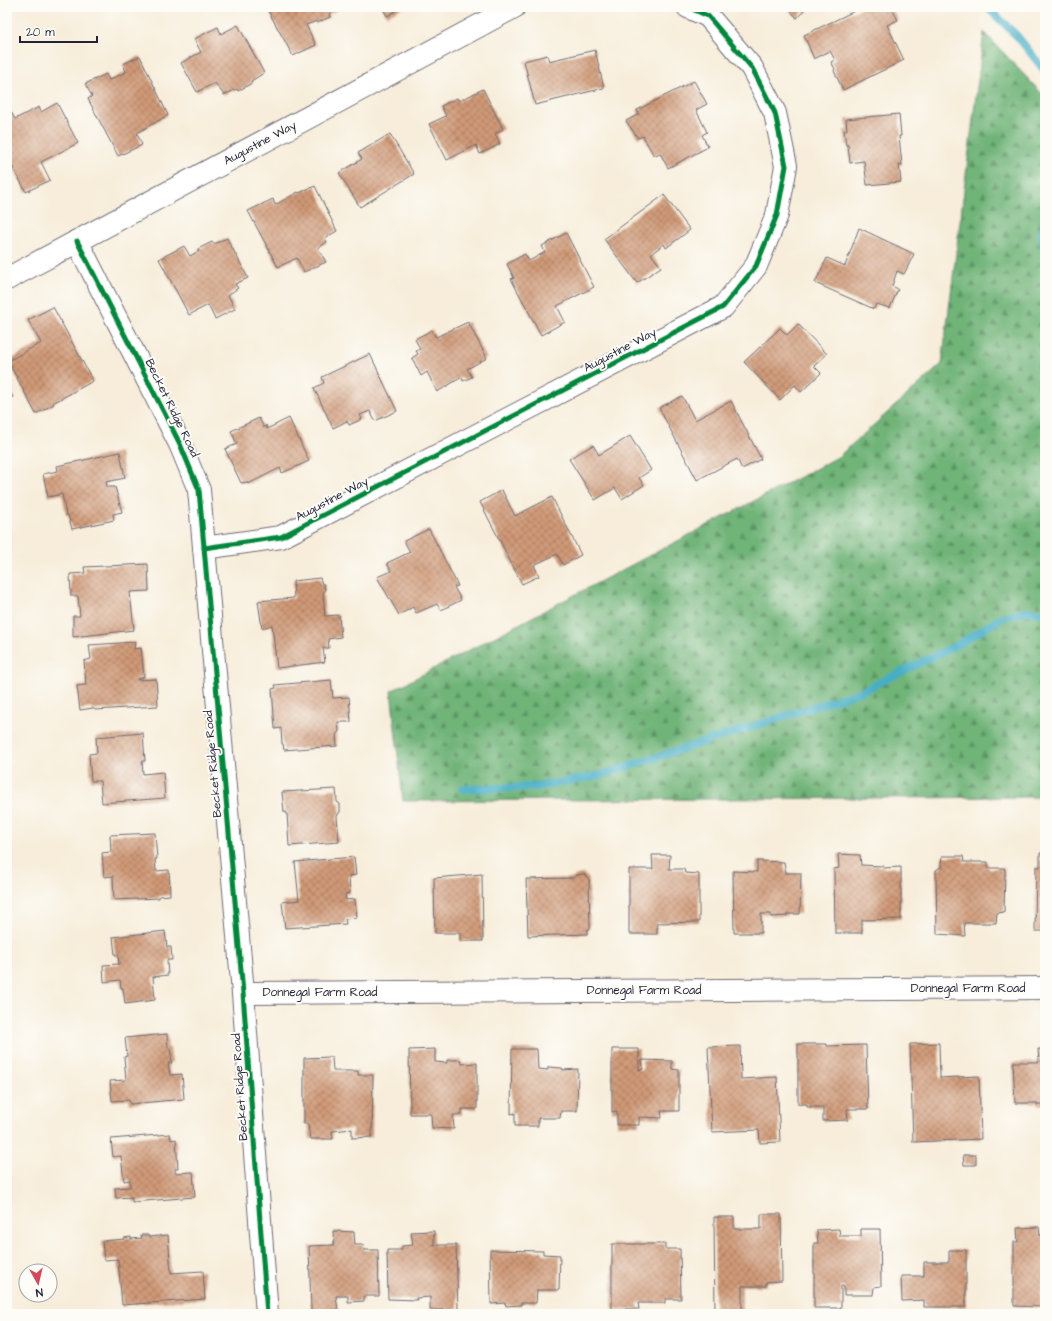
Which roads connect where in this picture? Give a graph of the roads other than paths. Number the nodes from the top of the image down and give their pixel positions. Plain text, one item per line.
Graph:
1 (514, 7) edge
2 (688, 7) edge
3 (77, 241) junction
4 (7, 279) edge
5 (204, 548) junction
6 (1045, 988) edge
7 (243, 992) junction
8 (268, 1314) edge

1 - 3 street, Augustine Way
2 - 5 street, Augustine Way
3 - 4 street, Augustine Way
3 - 5 street, Becket Ridge Road
5 - 7 street, Becket Ridge Road
6 - 7 street, Donnegal Farm Road
7 - 8 street, Becket Ridge Road

